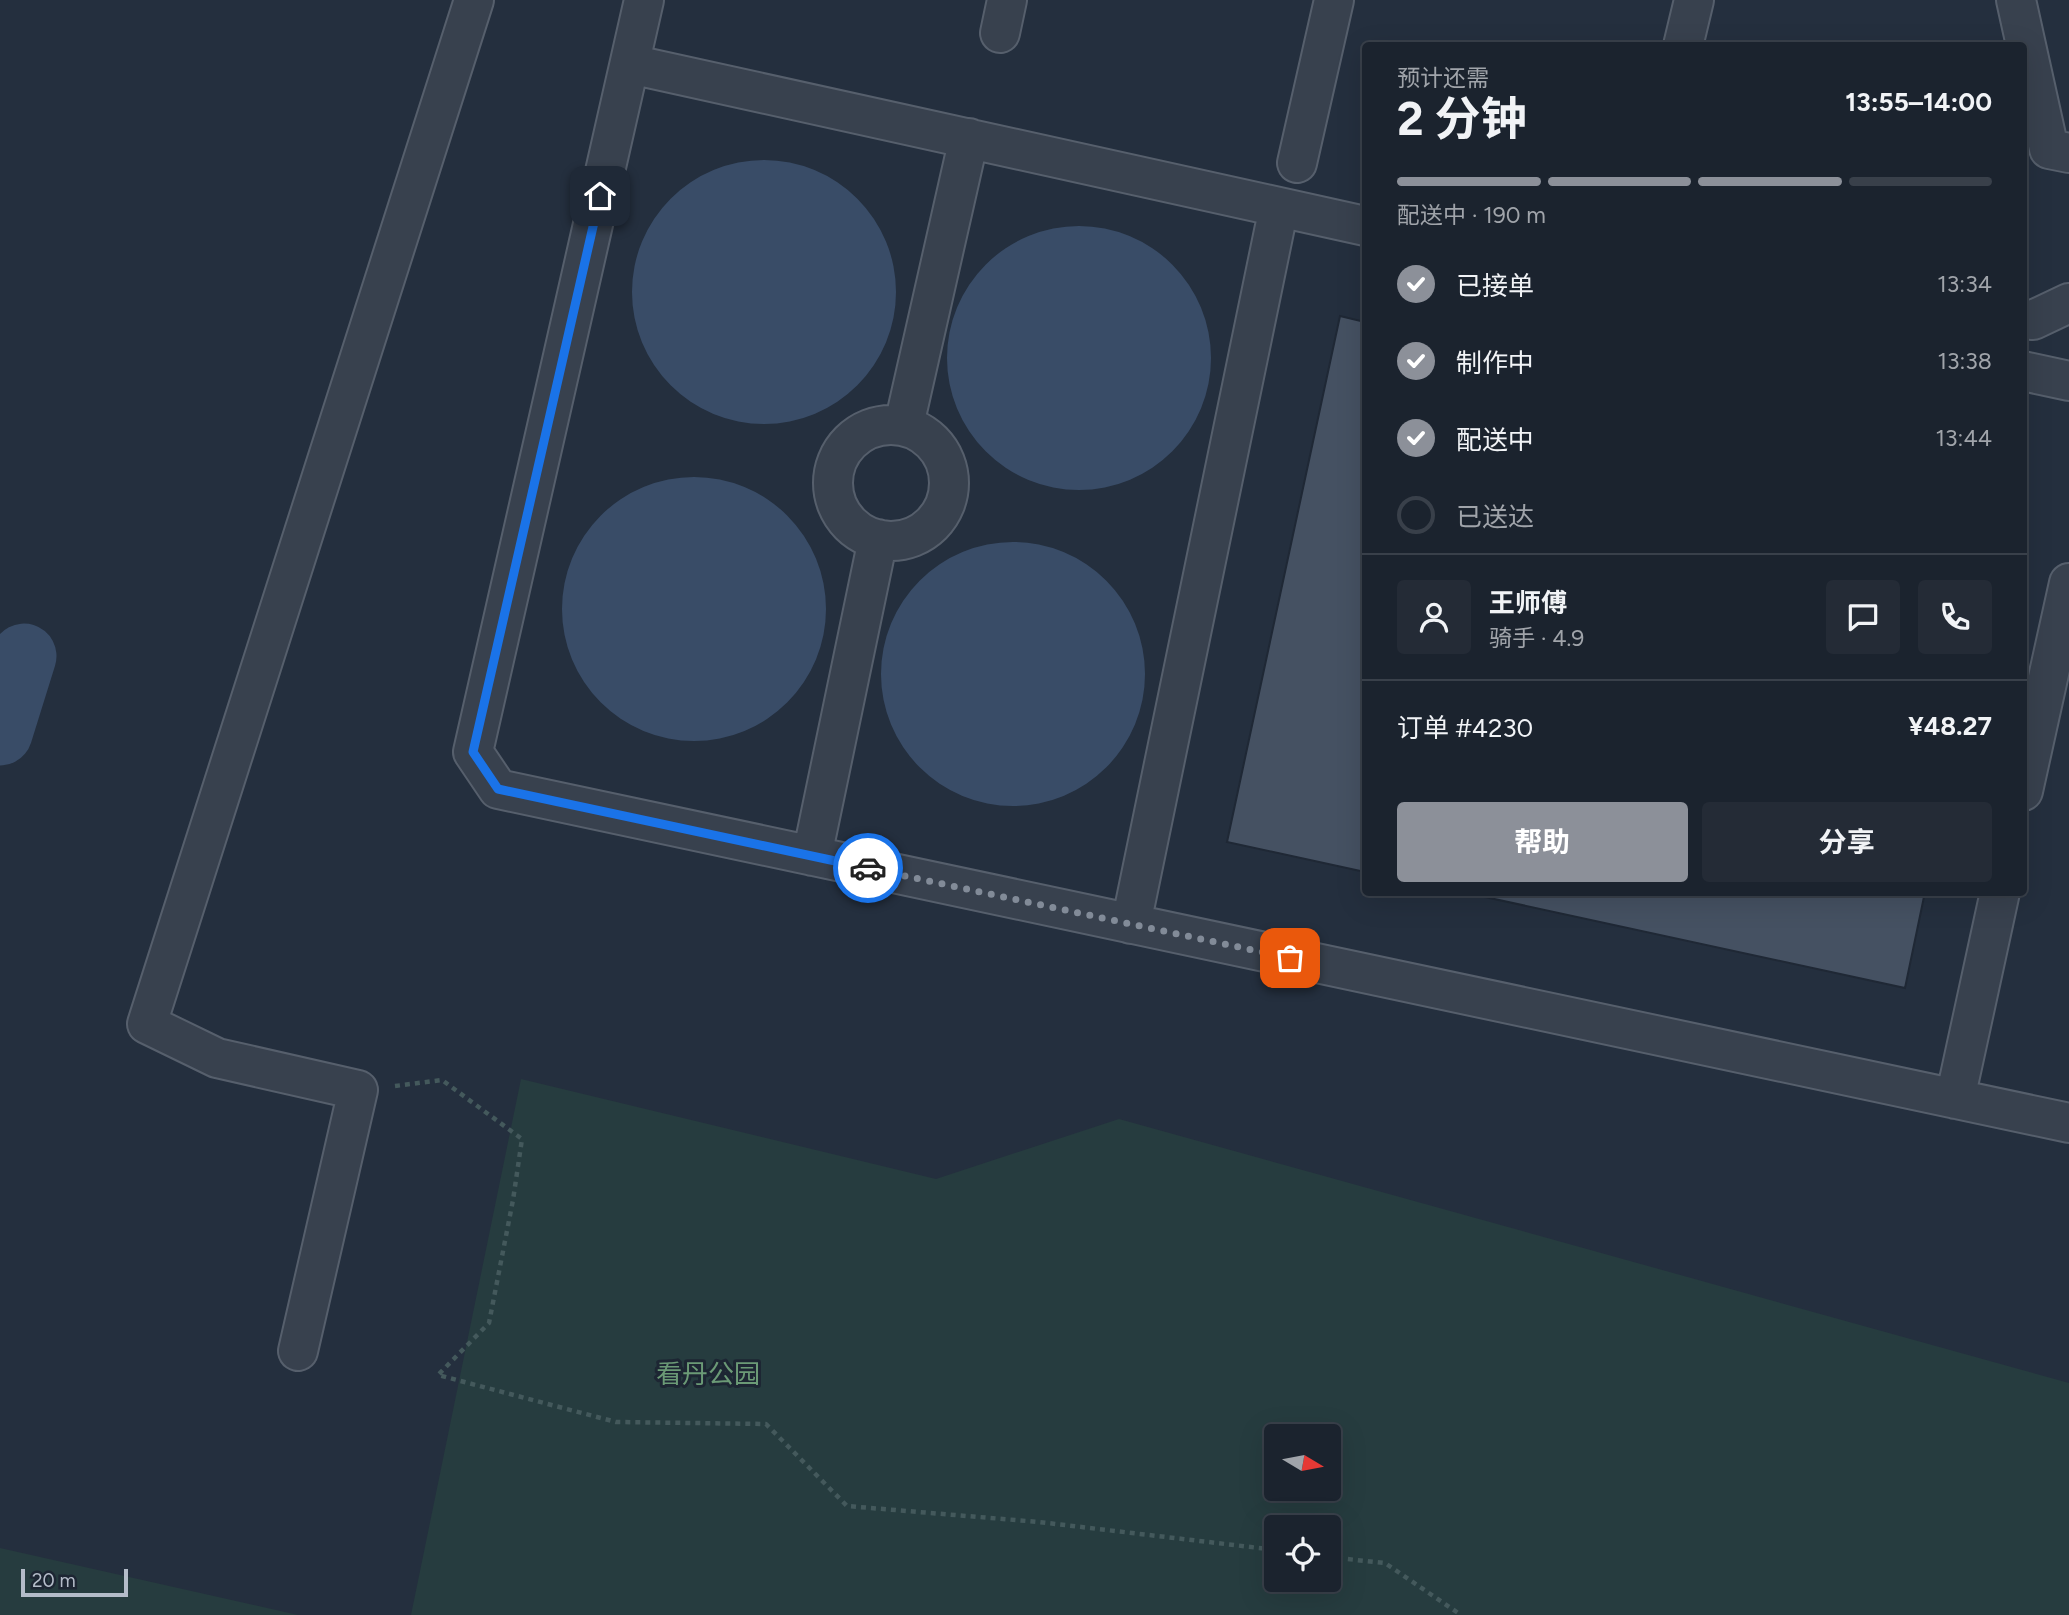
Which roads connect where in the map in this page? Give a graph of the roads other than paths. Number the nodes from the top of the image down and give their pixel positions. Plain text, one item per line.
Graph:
1 (474, 0) edge
2 (644, 0) edge
3 (1334, 0) edge
4 (2016, 0) edge
5 (1690, 1) edge
6 (1684, 42) edge
7 (2025, 42) edge
8 (2027, 53) edge
9 (630, 64) junction
10 (969, 138) junction
11 (2047, 148) edge
12 (1297, 163) dead end
13 (1279, 207) junction
14 (1362, 225) edge
15 (2069, 303) edge
16 (2027, 319) edge
17 (2027, 372) edge
18 (2069, 381) edge
19 (904, 425) junction
20 (878, 539) junction
21 (2069, 583) edge
22 (2027, 773) edge
23 (812, 856) junction
24 (1999, 896) edge
25 (1131, 924) junction
26 (1955, 1099) junction
27 (2069, 1123) edge
28 (298, 1351) dead end

1 - 28 street
2 - 9 street
3 - 12 street
4 - 7 street
5 - 6 street
8 - 11 street
9 - 10 street
9 - 23 street
10 - 13 street
10 - 19 street
13 - 14 street
13 - 25 street
15 - 16 street
17 - 18 street
19 - 20 street
19 - 20 street
20 - 23 street
21 - 22 street
23 - 25 street
24 - 26 street
25 - 26 street
26 - 27 street

